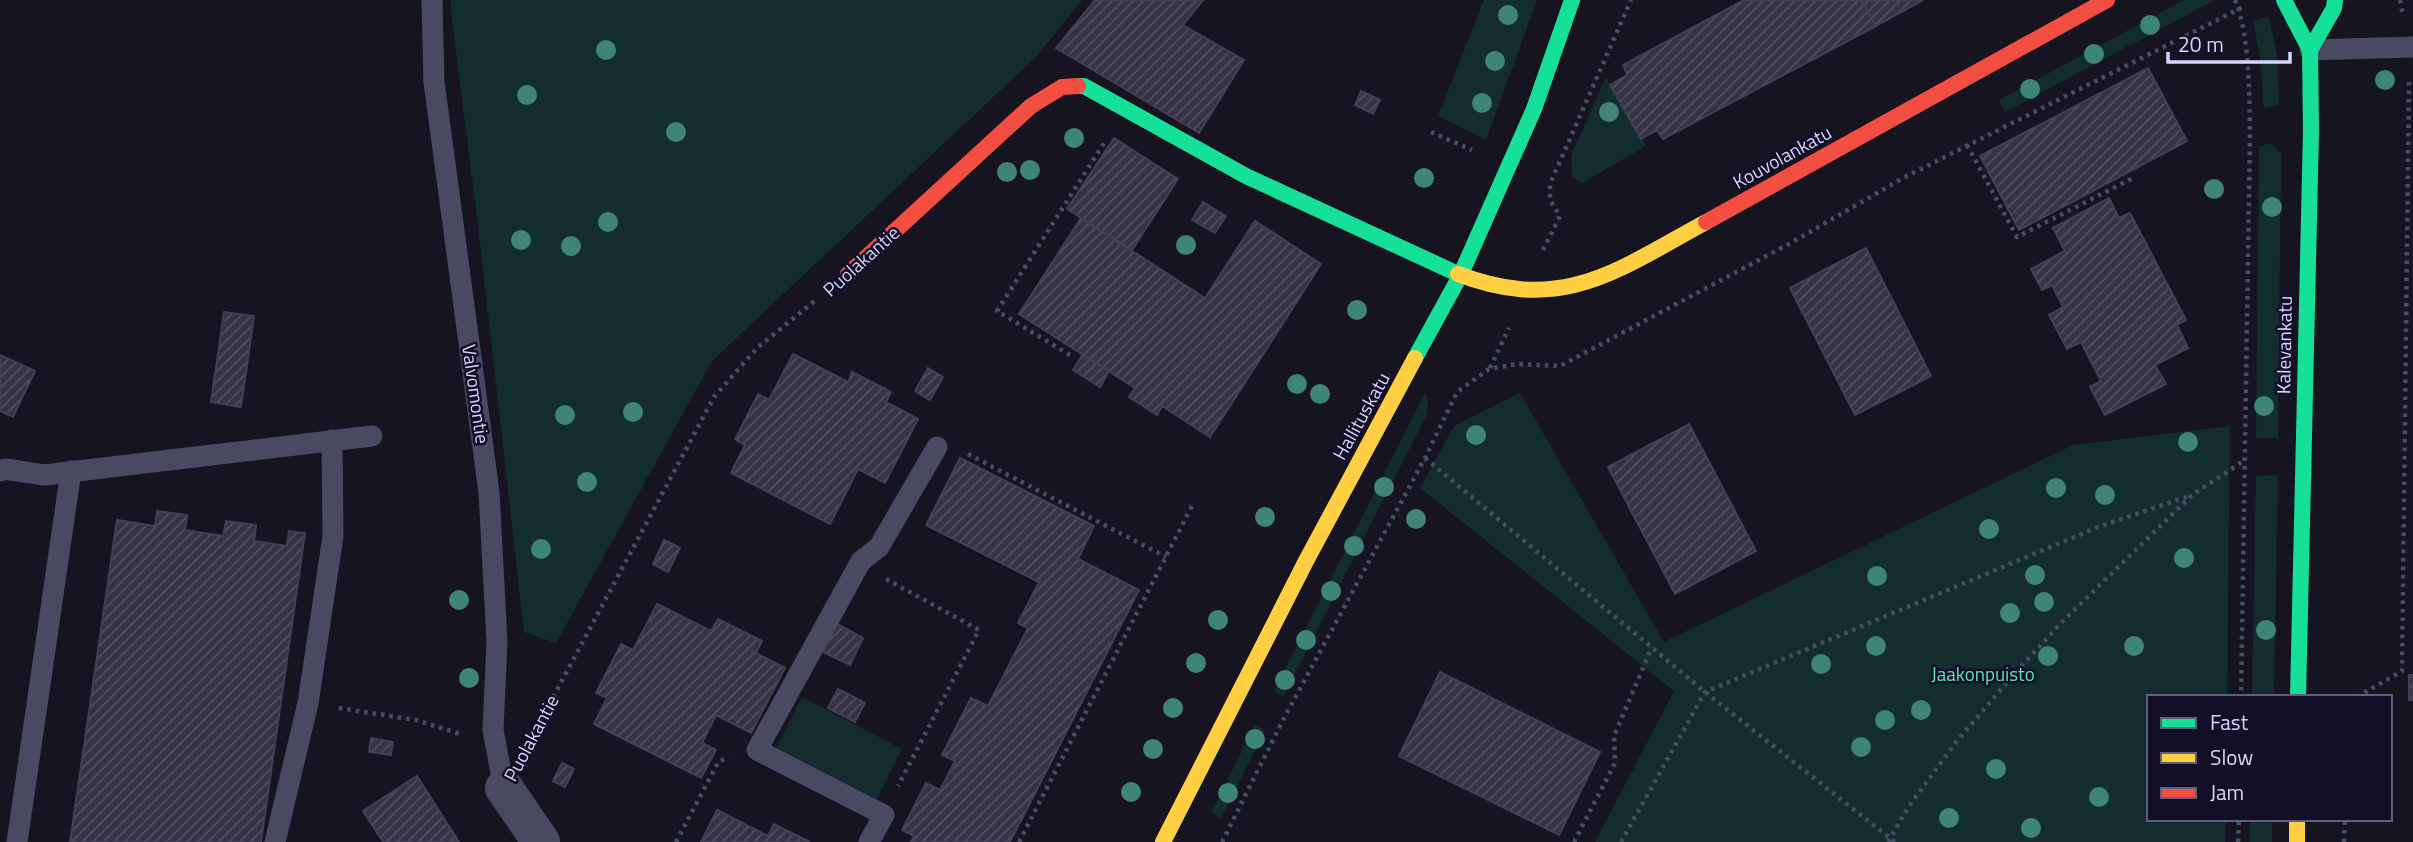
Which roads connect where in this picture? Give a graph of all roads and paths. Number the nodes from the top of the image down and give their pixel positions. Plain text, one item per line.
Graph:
1 (432, 0) edge
2 (1572, 0) edge
3 (1631, 0) edge
4 (2107, 0) edge
5 (2235, 0) edge
6 (2284, 0) edge
7 (2334, 0) edge
8 (2400, 0) edge
9 (2239, 8) junction
10 (2411, 47) edge
11 (2310, 50) junction
12 (1125, 110) junction
13 (1431, 132) dead end
14 (1967, 145) junction
15 (1463, 146) dead end
16 (2133, 178) dead end
17 (1543, 250) dead end
18 (848, 274) joint
19 (1461, 274) junction
20 (1499, 347) dead end
21 (1070, 355) dead end
22 (1489, 369) junction
23 (2413, 404) edge
24 (2406, 406) junction
25 (372, 436) dead end
26 (332, 440) junction
27 (937, 447) dead end
28 (965, 452) dead end
29 (1425, 458) junction
30 (2245, 460) junction
31 (0, 471) edge
32 (71, 471) junction
33 (2192, 495) junction
34 (1193, 504) dead end
35 (879, 547) junction
36 (1166, 557) junction
37 (1653, 647) junction
38 (1705, 692) junction
39 (2241, 695) edge
40 (2298, 695) edge
41 (2360, 695) edge
42 (308, 704) junction
43 (464, 736) dead end
44 (757, 750) junction
45 (504, 788) junction
46 (884, 815) junction
47 (2239, 821) edge
48 (2297, 821) edge
49 (2345, 821) edge
50 (1891, 840) edge
51 (17, 842) edge
52 (275, 842) edge
53 (541, 842) edge
54 (676, 842) edge
55 (869, 842) edge
56 (1019, 842) edge
57 (1163, 842) edge
58 (1223, 842) edge
59 (1574, 842) edge
60 (1621, 842) edge
61 (2238, 842) edge
62 (2297, 842) edge
63 (2344, 842) edge

1 - 45 lane, Valvomontie
2 - 19 street, Hallituskatu
3 - 17 path
4 - 19 street, Kouvolankatu
5 - 9 path
6 - 11 street, Kalevankatu
7 - 11 street
8 - 10 path
9 - 14 path
9 - 30 path
10 - 11 lane
10 - 24 path
11 - 40 street, Kalevankatu
12 - 18 street, Puolakantie
12 - 19 street, Puolakantie
12 - 21 path
13 - 15 path
14 - 16 path
14 - 22 path
18 - 45 path, Puolakantie
19 - 57 street, Hallituskatu
20 - 22 path
22 - 29 path
23 - 24 path
24 - 41 path
25 - 26 lane
26 - 32 lane
26 - 42 lane
27 - 35 lane
28 - 36 path
29 - 37 path
29 - 58 path
30 - 33 path
30 - 39 path
31 - 32 lane
32 - 51 lane
33 - 38 path
33 - 50 path
34 - 36 path
35 - 44 lane
35 - 46 path
36 - 56 path
37 - 38 path
37 - 59 path
38 - 50 path
38 - 60 path
42 - 43 path
42 - 52 lane
44 - 46 lane
44 - 54 path
45 - 53 street, Puolakantie
46 - 55 lane
47 - 61 path
48 - 62 street
49 - 63 path

